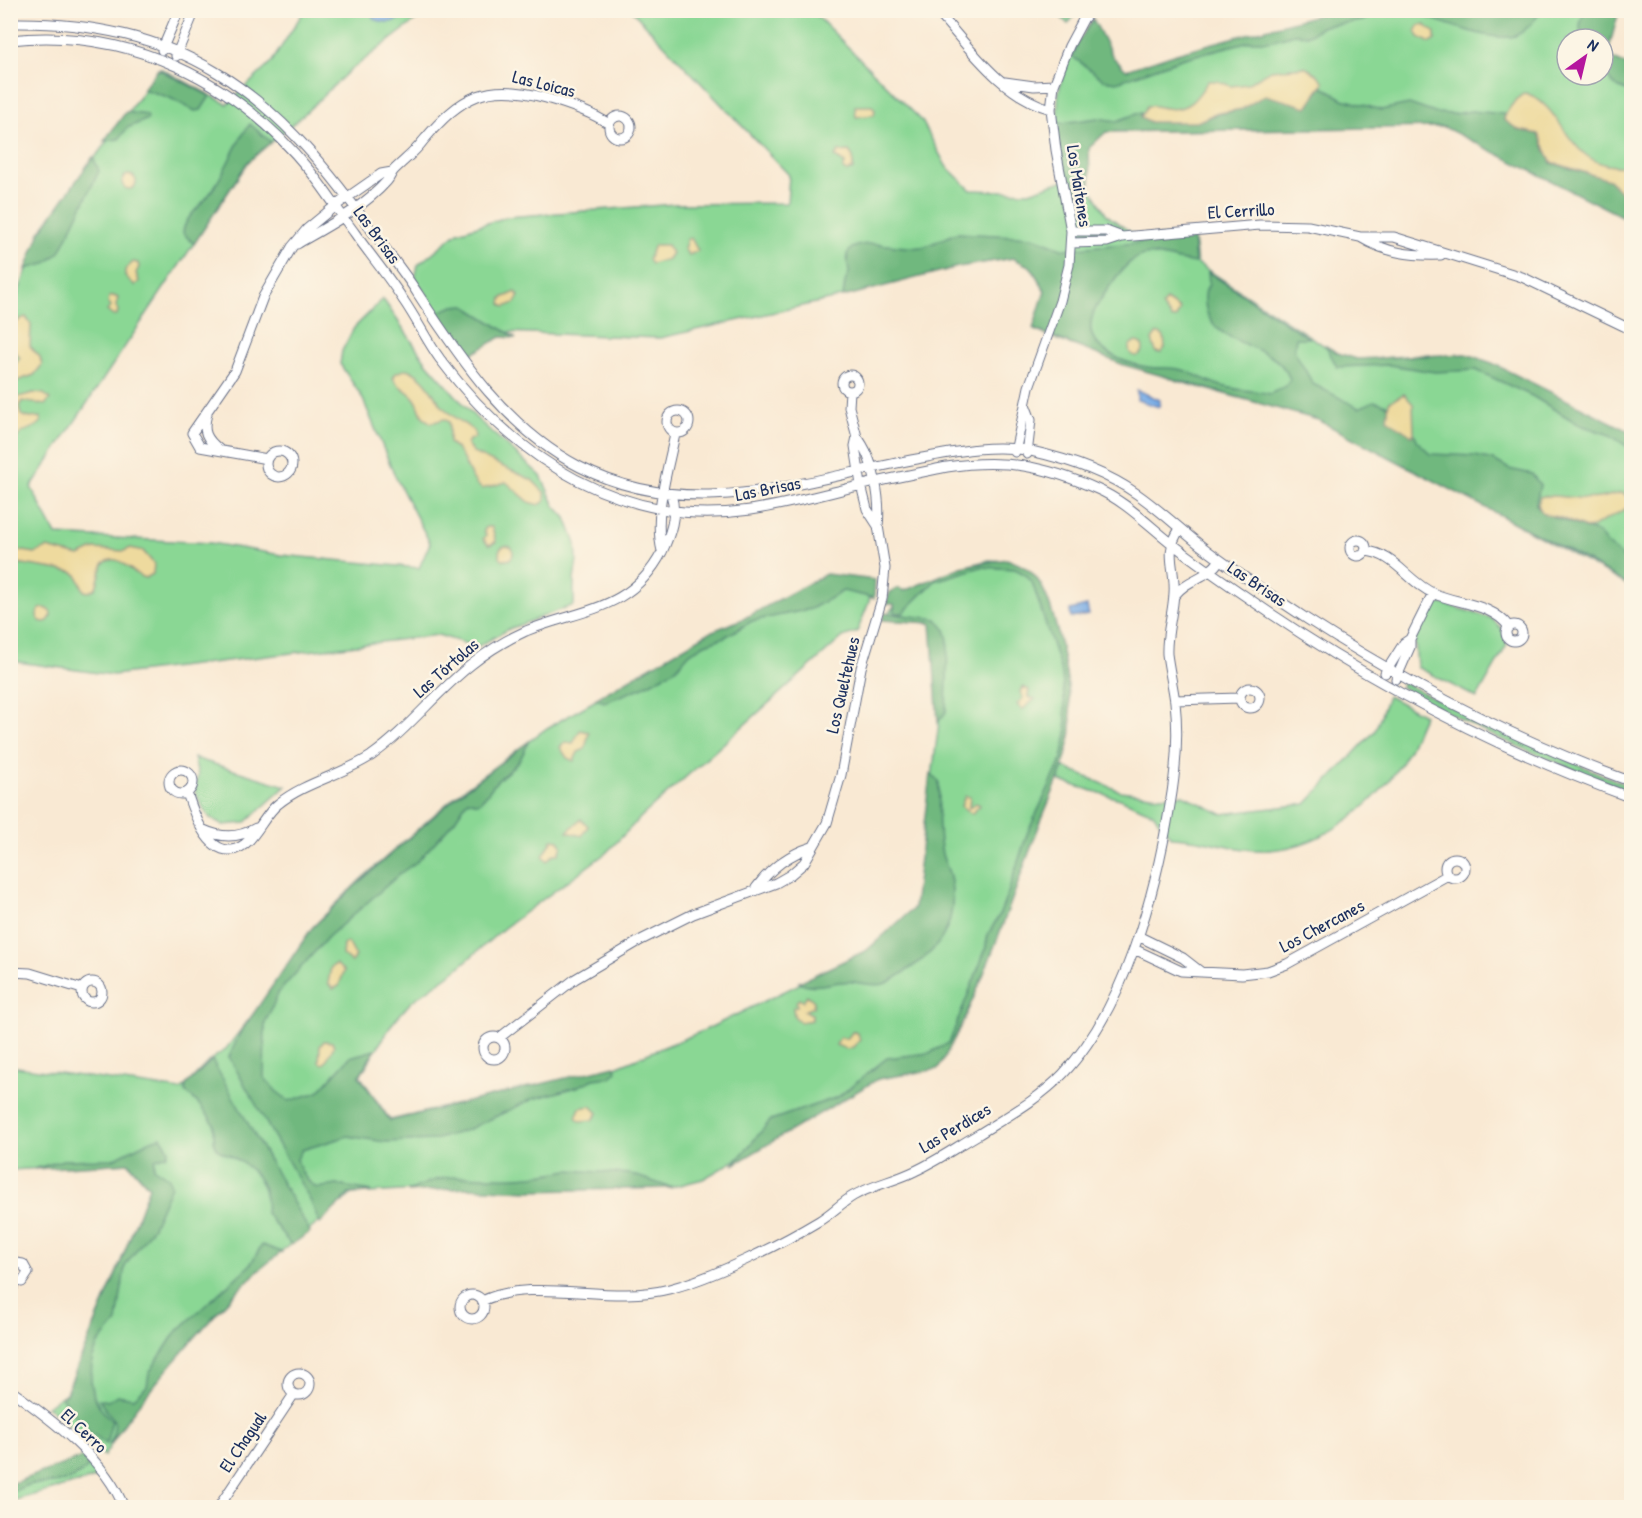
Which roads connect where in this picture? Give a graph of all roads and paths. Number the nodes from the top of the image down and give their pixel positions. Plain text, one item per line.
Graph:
1 (179, 10) edge
2 (195, 10) edge
3 (936, 10) edge
4 (1092, 10) edge
5 (10, 23) edge
6 (10, 39) edge
7 (164, 45) junction
8 (178, 51) junction
9 (158, 57) junction
10 (173, 63) junction
11 (1004, 82) junction
12 (1054, 85) junction
13 (1051, 109) junction
14 (609, 124) dead end
15 (392, 172) junction
16 (348, 196) junction
17 (335, 206) junction
18 (356, 207) junction
19 (343, 217) junction
20 (1071, 231) junction
21 (1122, 237) junction
22 (1360, 237) junction
23 (1071, 243) junction
24 (292, 247) junction
25 (1448, 255) junction
26 (1632, 330) edge
27 (471, 372) junction
28 (459, 382) junction
29 (850, 391) dead end
30 (1026, 407) junction
31 (675, 434) dead end
32 (857, 437) junction
33 (1015, 449) junction
34 (1027, 450) junction
35 (267, 459) dead end
36 (1014, 464) junction
37 (1026, 465) junction
38 (870, 467) junction
39 (858, 469) junction
40 (874, 483) junction
41 (861, 485) junction
42 (667, 494) junction
43 (661, 509) junction
44 (673, 511) junction
45 (878, 526) junction
46 (1180, 530) junction
47 (1171, 542) junction
48 (662, 551) junction
49 (1365, 551) dead end
50 (1220, 560) junction
51 (1210, 573) junction
52 (1433, 593) junction
53 (1174, 596) junction
54 (1509, 627) dead end
55 (1410, 639) junction
56 (1388, 668) junction
57 (1398, 675) junction
58 (1381, 680) junction
59 (1392, 687) junction
60 (1239, 698) dead end
61 (1175, 700) junction
62 (1632, 782) edge
63 (187, 793) dead end
64 (1632, 798) edge
65 (258, 826) junction
66 (204, 830) junction
67 (812, 847) junction
68 (1448, 875) dead end
69 (756, 888) junction
70 (1138, 936) junction
71 (1134, 949) junction
72 (10, 972) edge
73 (1201, 972) junction
74 (82, 988) dead end
75 (499, 1038) dead end
76 (10, 1266) edge
77 (13, 1281) edge
78 (10, 1296) edge
79 (482, 1300) dead end
80 (10, 1390) edge
81 (294, 1394) dead end
82 (124, 1508) edge
83 (218, 1508) edge

1 - 7 street
2 - 8 street
3 - 11 street
4 - 12 street, Los Maitenes
5 - 7 street, Las Brisas
6 - 9 street, Las Brisas
7 - 8 street, Las Brisas
7 - 9 street
8 - 10 street
8 - 16 street, Las Brisas
9 - 10 street, Las Brisas
10 - 17 street, Las Brisas
11 - 12 street
11 - 13 street
12 - 13 street, Los Maitenes
13 - 20 street, Los Maitenes
14 - 15 street, Las Loicas
15 - 16 street, Las Loicas
15 - 18 street, Las Loicas
16 - 17 street, Las Loicas
16 - 18 street, Las Brisas
17 - 19 street, Las Brisas
17 - 24 street, Las Loicas
18 - 19 street, Las Loicas
18 - 27 street, Las Brisas
19 - 24 street, Las Loicas
19 - 28 street, Las Brisas
20 - 21 street, El Cerrillo
20 - 23 street, Los Maitenes
21 - 22 street, El Cerrillo
21 - 23 street, El Cerrillo
22 - 25 street, El Cerrillo
22 - 25 street, El Cerrillo
23 - 30 street, Los Maitenes
24 - 35 street, Las Loicas
25 - 26 street, El Cerrillo
27 - 28 street
27 - 42 street, Las Brisas
28 - 43 street, Las Brisas
29 - 32 street, Los Queltehues
30 - 33 street, Los Maitenes
30 - 34 street, Los Maitenes
31 - 42 street, Las Tórtolas
32 - 38 street, Los Queltehues
32 - 39 street, Los Queltehues
33 - 34 street, Las Brisas
33 - 36 street, Los Maitenes
33 - 38 street, Las Brisas
34 - 37 street, Los Maitenes
34 - 46 street, Las Brisas
36 - 37 street, Las Brisas
36 - 40 street, Las Brisas
37 - 47 street, Las Brisas
38 - 39 street, Las Brisas
38 - 40 street, Los Queltehues
39 - 41 street, Los Queltehues
39 - 42 street, Las Brisas
40 - 41 street, Las Brisas
40 - 45 street, Los Queltehues
41 - 44 street, Las Brisas
41 - 45 street, Los Queltehues
42 - 43 street, Las Tórtolas
42 - 44 street, Las Tórtolas
43 - 44 street, Las Brisas
43 - 48 street, Las Tórtolas
44 - 48 street, Las Tórtolas
45 - 67 street, Los Queltehues
46 - 47 street
46 - 50 street, Las Brisas
47 - 51 street, Las Brisas
47 - 53 street, Las Perdices
48 - 65 street, Las Tórtolas
49 - 52 street
50 - 51 street
50 - 56 street, Las Brisas
51 - 53 street
51 - 58 street, Las Brisas
52 - 54 street
52 - 55 street
53 - 61 street, Las Perdices
55 - 56 street
55 - 57 street
56 - 57 street, Las Brisas
56 - 58 street
57 - 59 street
57 - 62 street, Las Brisas
58 - 59 street, Las Brisas
59 - 64 street, Las Brisas
60 - 61 street
61 - 70 street, Las Perdices
63 - 66 street, Las Tórtolas
65 - 66 street, Las Tórtolas
65 - 66 street, Las Tórtolas
67 - 69 street, Los Queltehues
67 - 69 street, Los Queltehues
68 - 73 street, Los Chercanes
69 - 75 street, Los Queltehues
70 - 71 street, Las Perdices
70 - 73 street
71 - 73 street, Los Chercanes
71 - 79 street, Las Perdices
72 - 74 street
76 - 77 street
77 - 78 street
80 - 82 street, El Cerro
81 - 83 street, El Chagual

